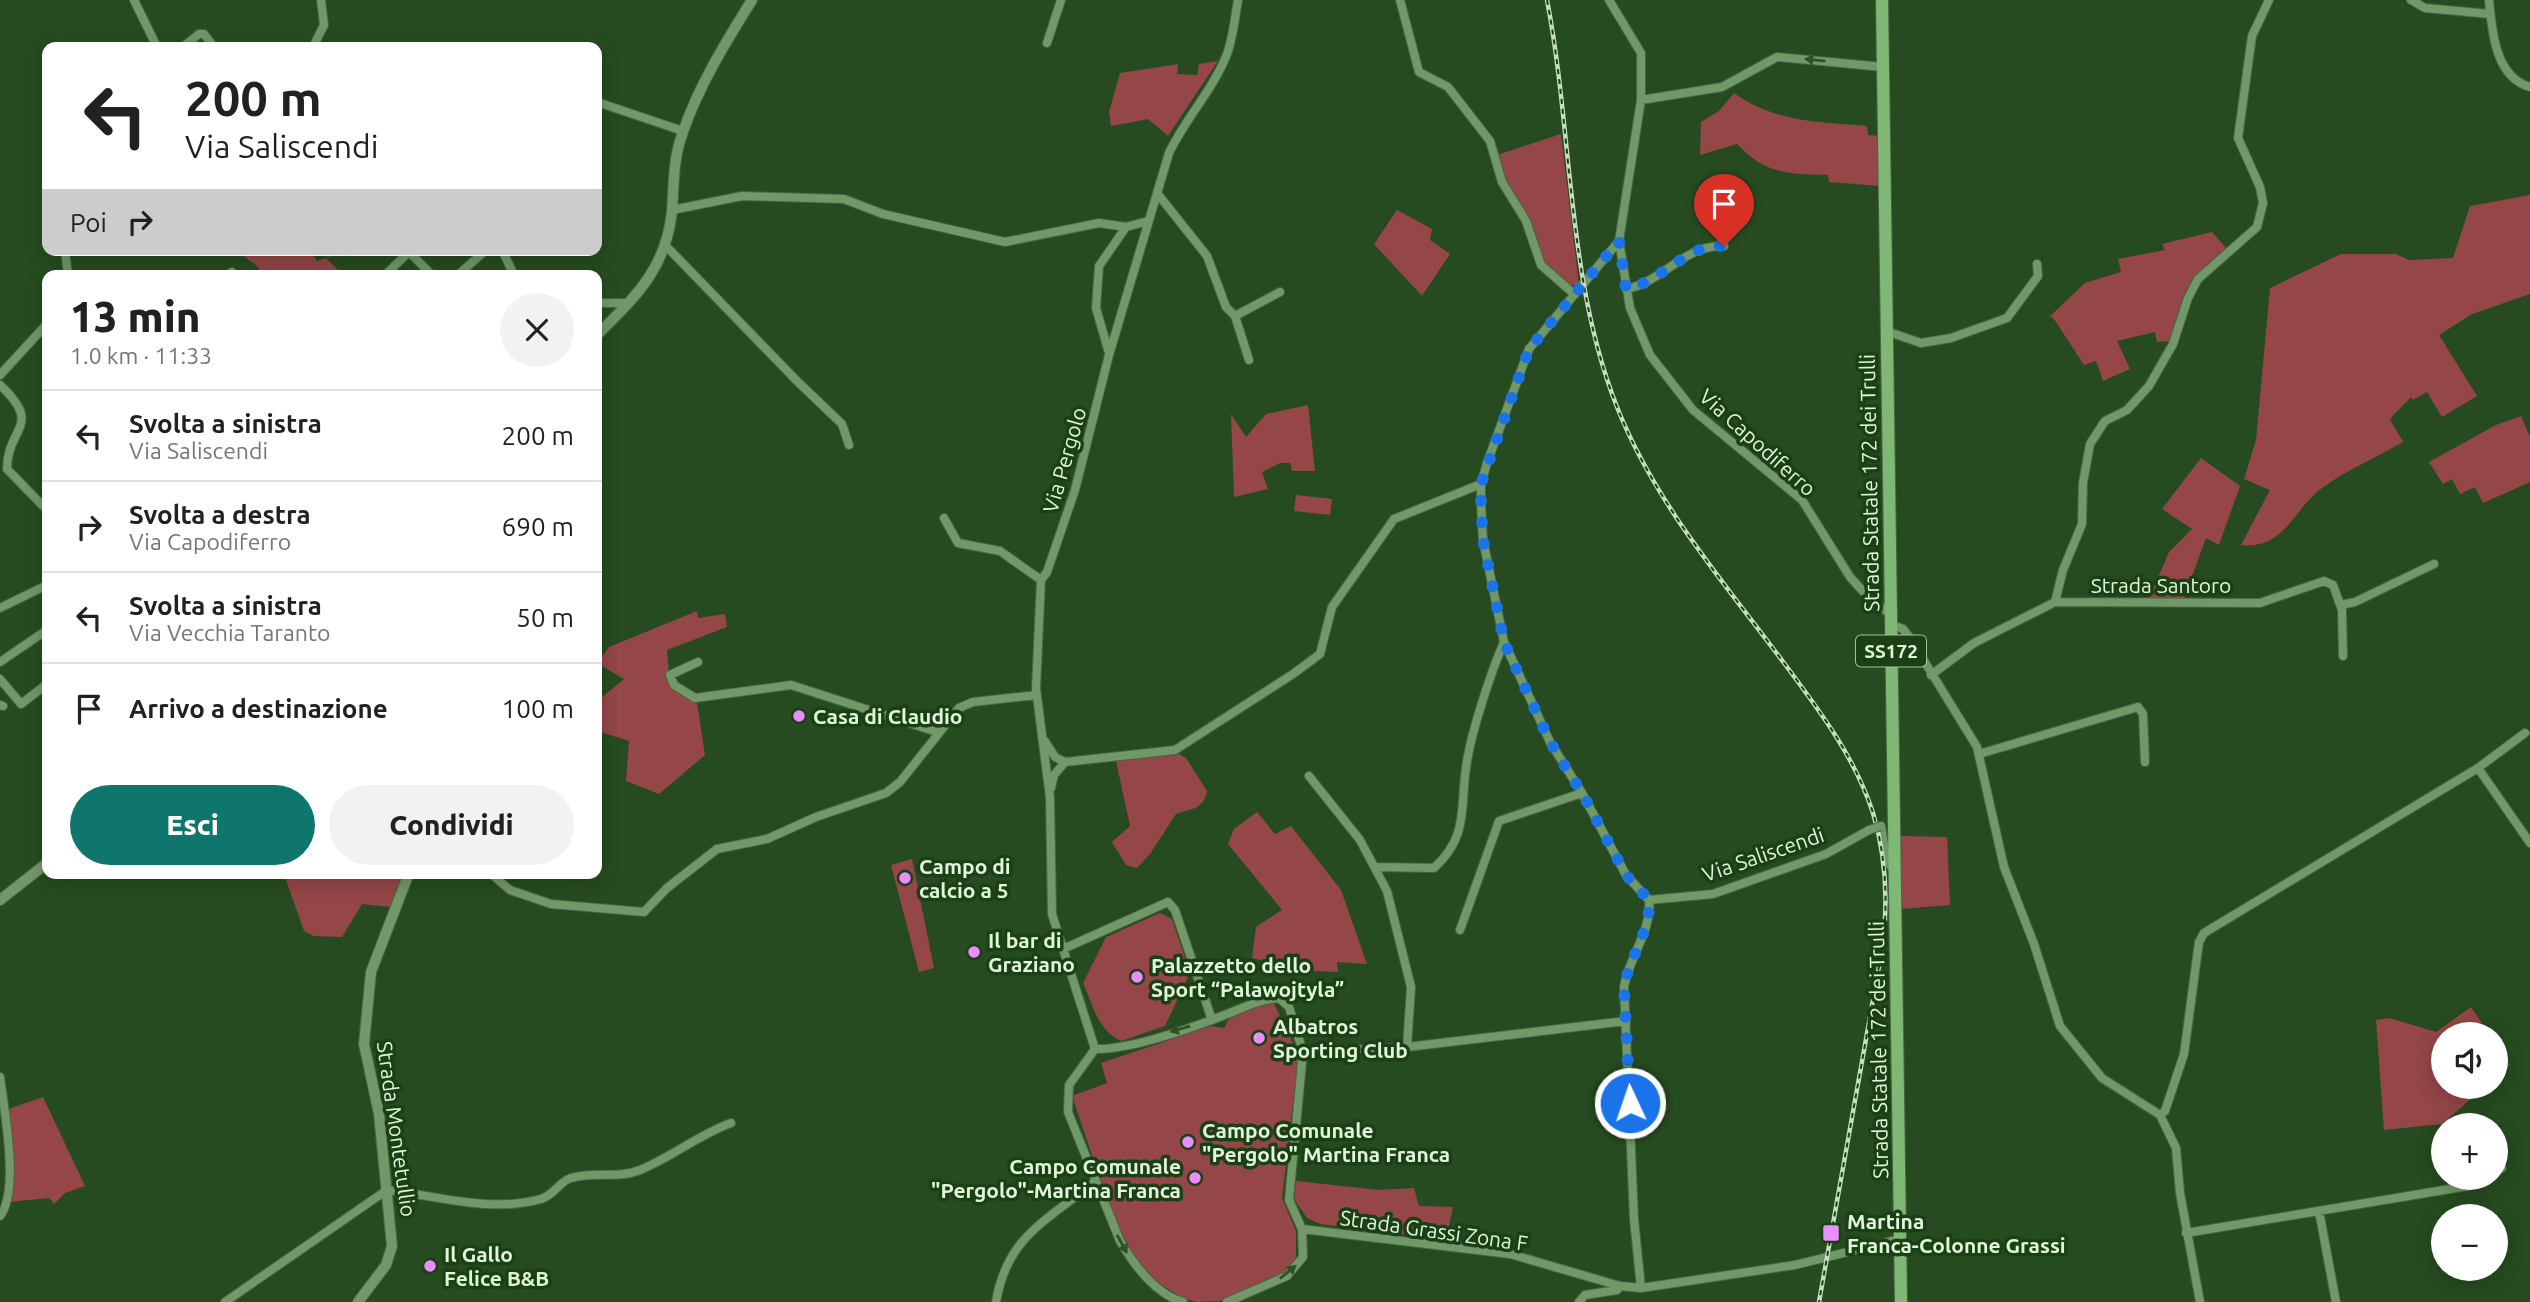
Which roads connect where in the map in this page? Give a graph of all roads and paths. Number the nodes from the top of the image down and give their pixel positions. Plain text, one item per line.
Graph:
1 (134, 0) edge
2 (321, 0) edge
3 (752, 0) edge
4 (1061, 0) edge
5 (1238, 0) edge
6 (1400, 0) edge
7 (1609, 0) edge
8 (1882, 0) edge
9 (2269, 0) edge
10 (2411, 0) edge
11 (2489, 0) edge
12 (2490, 14) junction
13 (155, 42) edge
14 (189, 42) edge
15 (210, 42) edge
16 (316, 42) edge
17 (1047, 43) dead end
18 (1882, 68) junction
19 (2530, 88) edge
20 (1641, 100) junction
21 (602, 104) edge
22 (683, 131) junction
23 (1157, 193) junction
24 (672, 210) junction
25 (1148, 221) junction
26 (1126, 226) junction
27 (1619, 241) junction
28 (666, 246) junction
29 (1724, 246) dead end
30 (405, 256) edge
31 (413, 256) edge
32 (479, 256) edge
33 (2037, 264) dead end
34 (390, 270) edge
35 (427, 270) edge
36 (464, 270) edge
37 (1626, 289) junction
38 (1280, 292) dead end
39 (1574, 294) junction
40 (602, 303) edge
41 (628, 303) junction
42 (1235, 316) junction
43 (42, 329) edge
44 (602, 330) edge
45 (1886, 331) junction
46 (1109, 355) junction
47 (1249, 360) dead end
48 (0, 375) edge
49 (0, 386) edge
50 (849, 445) dead end
51 (1481, 484) junction
52 (42, 505) edge
53 (944, 518) dead end
54 (2434, 564) dead end
55 (1041, 580) junction
56 (42, 587) edge
57 (2055, 601) junction
58 (2341, 605) junction
59 (0, 608) edge
60 (1890, 619) junction
61 (42, 633) edge
62 (1504, 642) junction
63 (2343, 656) dead end
64 (0, 662) edge
65 (698, 662) dead end
66 (1931, 675) junction
67 (0, 679) edge
68 (42, 688) edge
69 (1037, 695) junction
70 (937, 732) junction
71 (2525, 733) dead end
72 (1041, 734) junction
73 (1979, 754) junction
74 (1065, 762) junction
75 (2145, 762) dead end
76 (2479, 768) junction
77 (1309, 776) dead end
78 (1582, 793) junction
79 (1050, 798) junction
80 (2530, 843) edge
81 (42, 867) edge
82 (1376, 867) junction
83 (1894, 873) junction
84 (408, 879) edge
85 (497, 879) edge
86 (0, 900) edge
87 (1649, 900) junction
88 (1460, 930) dead end
89 (1063, 949) junction
90 (1212, 1020) junction
91 (1626, 1021) junction
92 (1407, 1047) junction
93 (1095, 1049) junction
94 (1303, 1052) junction
95 (0, 1077) edge
96 (2160, 1115) junction
97 (731, 1123) dead end
98 (1094, 1182) junction
99 (387, 1190) junction
100 (2444, 1190) edge
101 (2319, 1211) junction
102 (0, 1216) edge
103 (1302, 1229) junction
104 (2186, 1233) junction
105 (1900, 1240) junction
106 (1620, 1286) junction
107 (1641, 1287) junction
108 (225, 1302) edge
109 (358, 1302) edge
110 (996, 1302) edge
111 (1183, 1302) edge
112 (1227, 1302) edge
113 (1579, 1302) edge
114 (1900, 1302) edge
115 (2200, 1302) edge
116 (2336, 1302) edge

1 - 13 street
2 - 16 street
3 - 22 street
4 - 17 street
5 - 23 street, Via Pergolo
6 - 39 street
7 - 20 street, Via Capodiferro
8 - 18 main road, Strada Statale 172 dei Trulli / SS172
9 - 57 street
10 - 12 street
11 - 12 street
12 - 19 street
14 - 15 street
18 -> 20 street
18 - 45 main road, Strada Statale 172 dei Trulli / SS172
20 - 27 street, Via Capodiferro
21 - 22 street
22 - 24 street
23 - 25 street, Via Pergolo
23 - 42 street
24 - 26 street
24 - 28 street
25 - 26 street
25 - 46 street, Via Pergolo
26 - 46 street
27 - 37 street, Via Capodiferro
27 - 39 street
28 - 41 street
28 - 50 street
29 - 37 street
30 - 34 street
31 - 35 street
32 - 36 street
33 - 45 street
37 - 60 street, Via Capodiferro
38 - 42 street
39 - 51 street
40 - 41 street
41 - 44 street
42 - 47 street
43 - 48 street
45 - 60 main road, Strada Statale 172 dei Trulli / SS172
46 - 55 street, Via Pergolo
49 - 52 street
51 - 62 street
51 - 74 street
53 - 55 street
54 - 58 street
55 - 69 street, Via Pergolo
56 - 59 street
57 - 58 street, Strada Santoro
57 - 66 street, Strada Santoro
58 - 63 street
60 - 66 street, Via Capodiferro
60 - 83 main road, Strada Statale 172 dei Trulli / SS172
61 - 64 street
62 - 78 street
62 - 82 street
65 - 70 street
66 - 73 street, Via Capodiferro
67 - 68 street
69 - 70 street
69 - 72 street, Via Pergolo
70 - 85 street
71 - 76 street
72 - 74 street
72 - 79 street, Via Pergolo
73 - 75 street
73 - 96 street, Via Capodiferro
74 - 79 street
76 - 80 street
76 - 96 street
77 - 82 street
78 - 87 street
78 - 88 street
79 - 89 street, Via Pergolo
81 - 86 street
82 - 92 street
83 - 87 street, Via Saliscendi, bridge
83 - 105 main road, Strada Statale 172 dei Trulli / SS172
84 - 99 street, Strada Montetullio
87 - 91 street
89 - 90 street
89 - 93 street, Via Pergolo
90 -> 93 street
90 - 94 street
91 - 92 street
91 - 107 street
92 - 94 street
93 - 98 street
94 - 103 street
95 - 102 street
96 - 104 street
97 - 99 street
98 - 110 street
98 -> 111 street
99 - 108 street
99 - 109 street, Strada Montetullio
100 - 101 street
101 - 104 street
101 - 116 street
103 - 106 street, Strada Grassi Zona F
112 -> 103 street
104 - 115 street
105 - 107 street, Strada Grassi Zona F
105 - 114 main road, Strada Statale 172 dei Trulli / SS172
106 - 107 street, Strada Grassi Zona F
106 - 113 street

